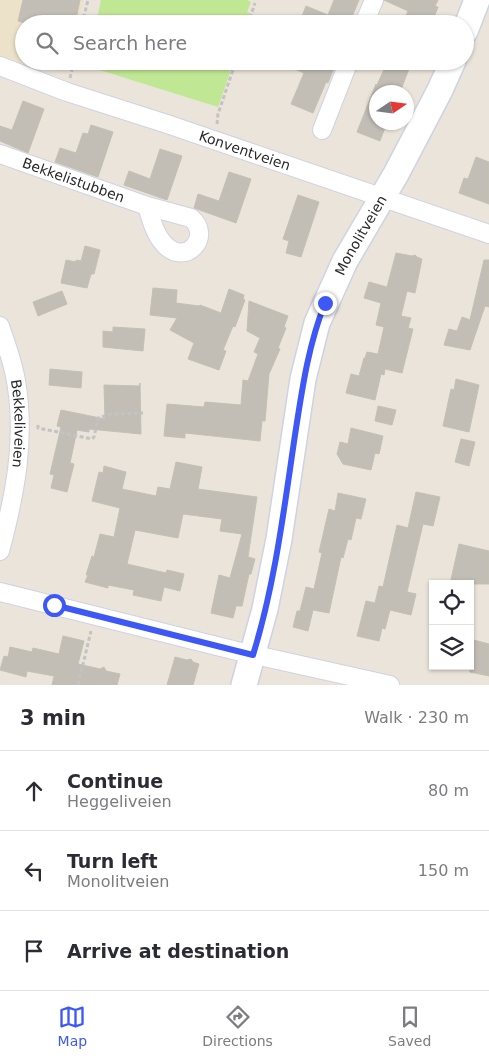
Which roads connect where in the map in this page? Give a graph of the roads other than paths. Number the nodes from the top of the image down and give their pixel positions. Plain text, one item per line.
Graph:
1 (374, 0) edge
2 (477, 0) edge
3 (368, 15) edge
4 (471, 15) edge
5 (0, 66) edge
6 (345, 70) edge
7 (449, 70) edge
8 (322, 130) dead end
9 (0, 154) edge
10 (381, 198) junction
11 (147, 206) dead end
12 (489, 234) edge
13 (0, 326) edge
14 (0, 551) edge
15 (0, 592) edge
16 (253, 655) junction
17 (244, 685) edge
18 (390, 685) edge

1 - 3 street
2 - 4 street
5 - 10 street, Konventveien
6 - 8 street
7 - 10 street, Monolitveien
9 - 11 street, Bekkelistubben
10 - 12 street, Konventveien
10 - 16 street, Monolitveien
13 - 14 street, Bekkeliveien
15 - 16 street
16 - 17 street, Monolitveien
16 - 18 street

